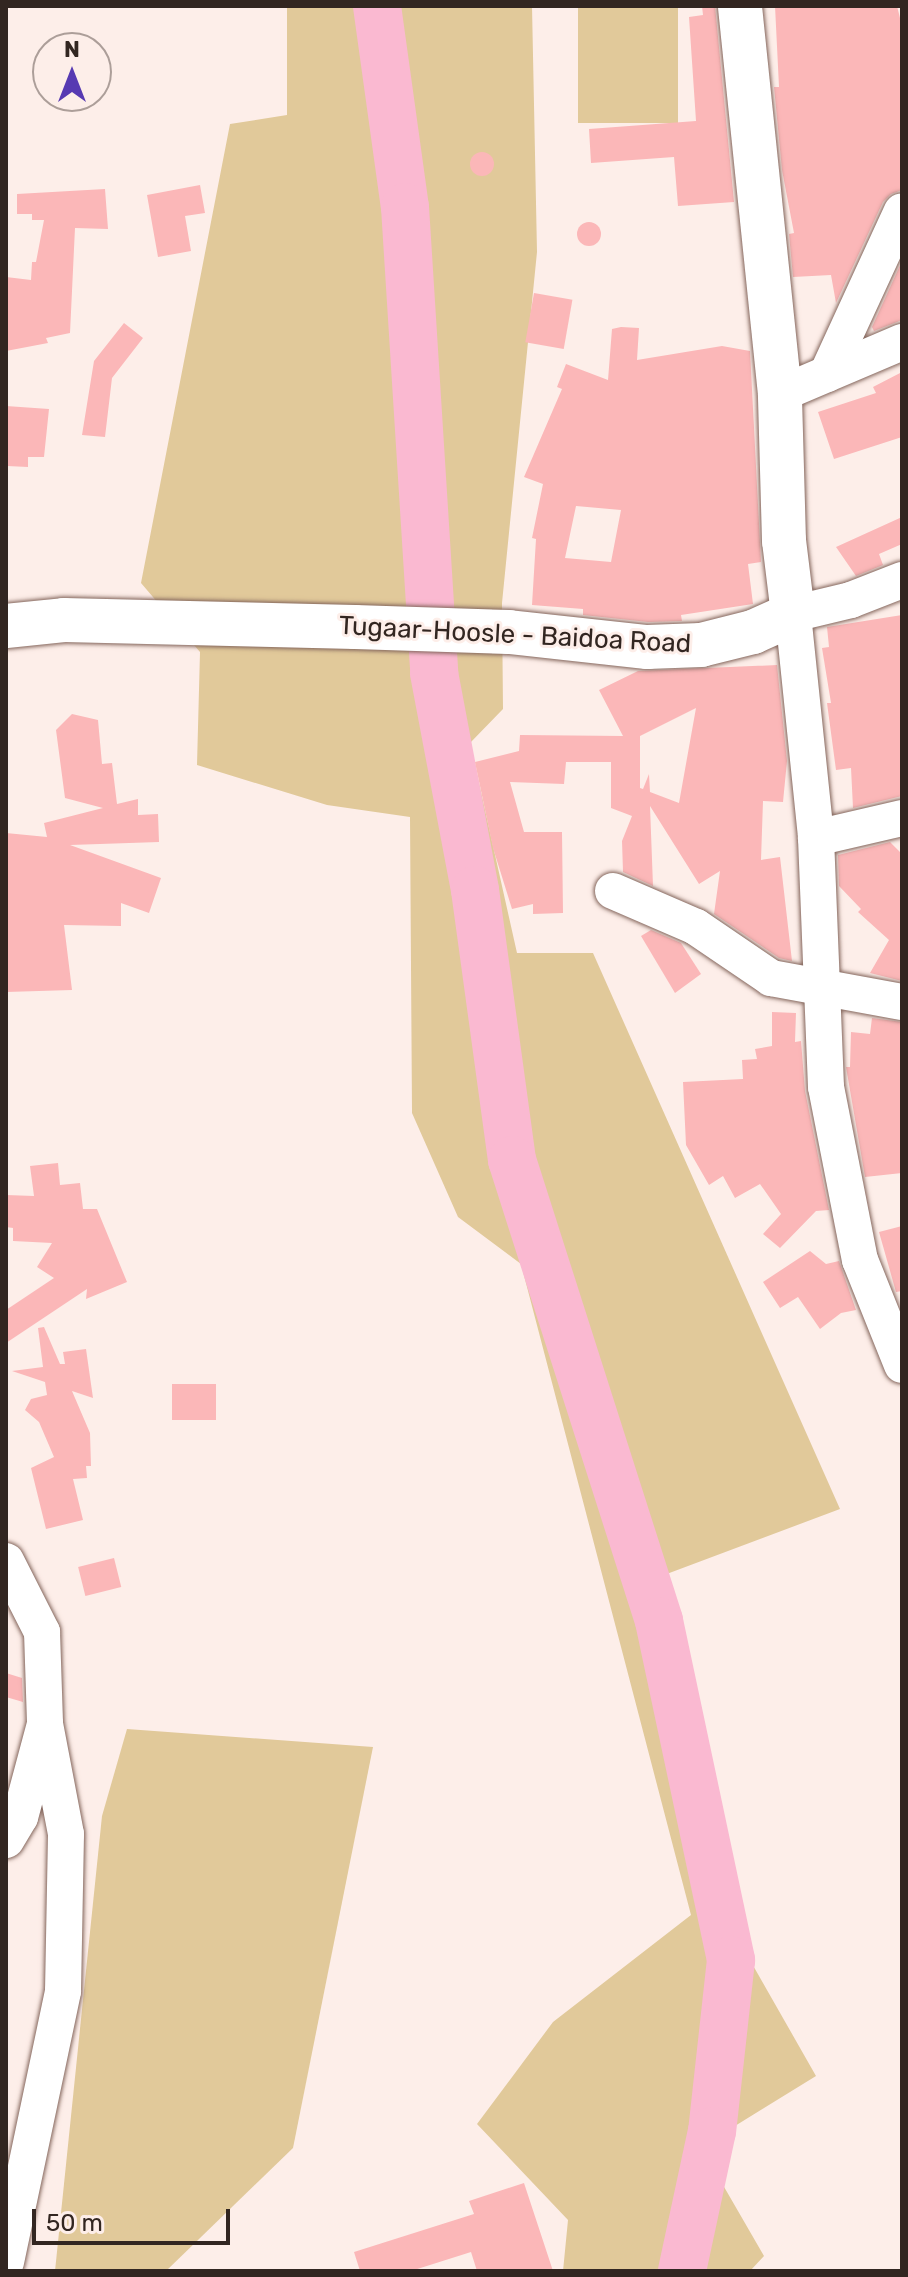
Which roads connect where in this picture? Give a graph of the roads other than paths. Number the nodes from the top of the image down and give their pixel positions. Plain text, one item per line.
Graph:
1 (740, 6) edge
2 (902, 211) edge
3 (902, 342) edge
4 (827, 374) junction
5 (780, 394) junction
6 (902, 580) edge
7 (793, 614) junction
8 (9, 632) edge
9 (902, 818) edge
10 (816, 838) junction
11 (613, 891) dead end
12 (821, 989) junction
13 (902, 1002) edge
14 (902, 1365) edge
15 (6, 1561) edge
16 (45, 1724) junction
17 (6, 1840) edge
18 (6, 2262) edge

1 - 5 main road
2 - 4 street
3 - 4 street
4 - 5 street
5 - 7 main road
6 - 7 street
7 - 8 main road, Tugaar-Hoosle - Baidoa Road
7 - 10 street
9 - 10 street
10 - 12 street
11 - 12 street
12 - 13 street
12 - 14 street
15 - 16 street
16 - 17 street
16 - 18 street

